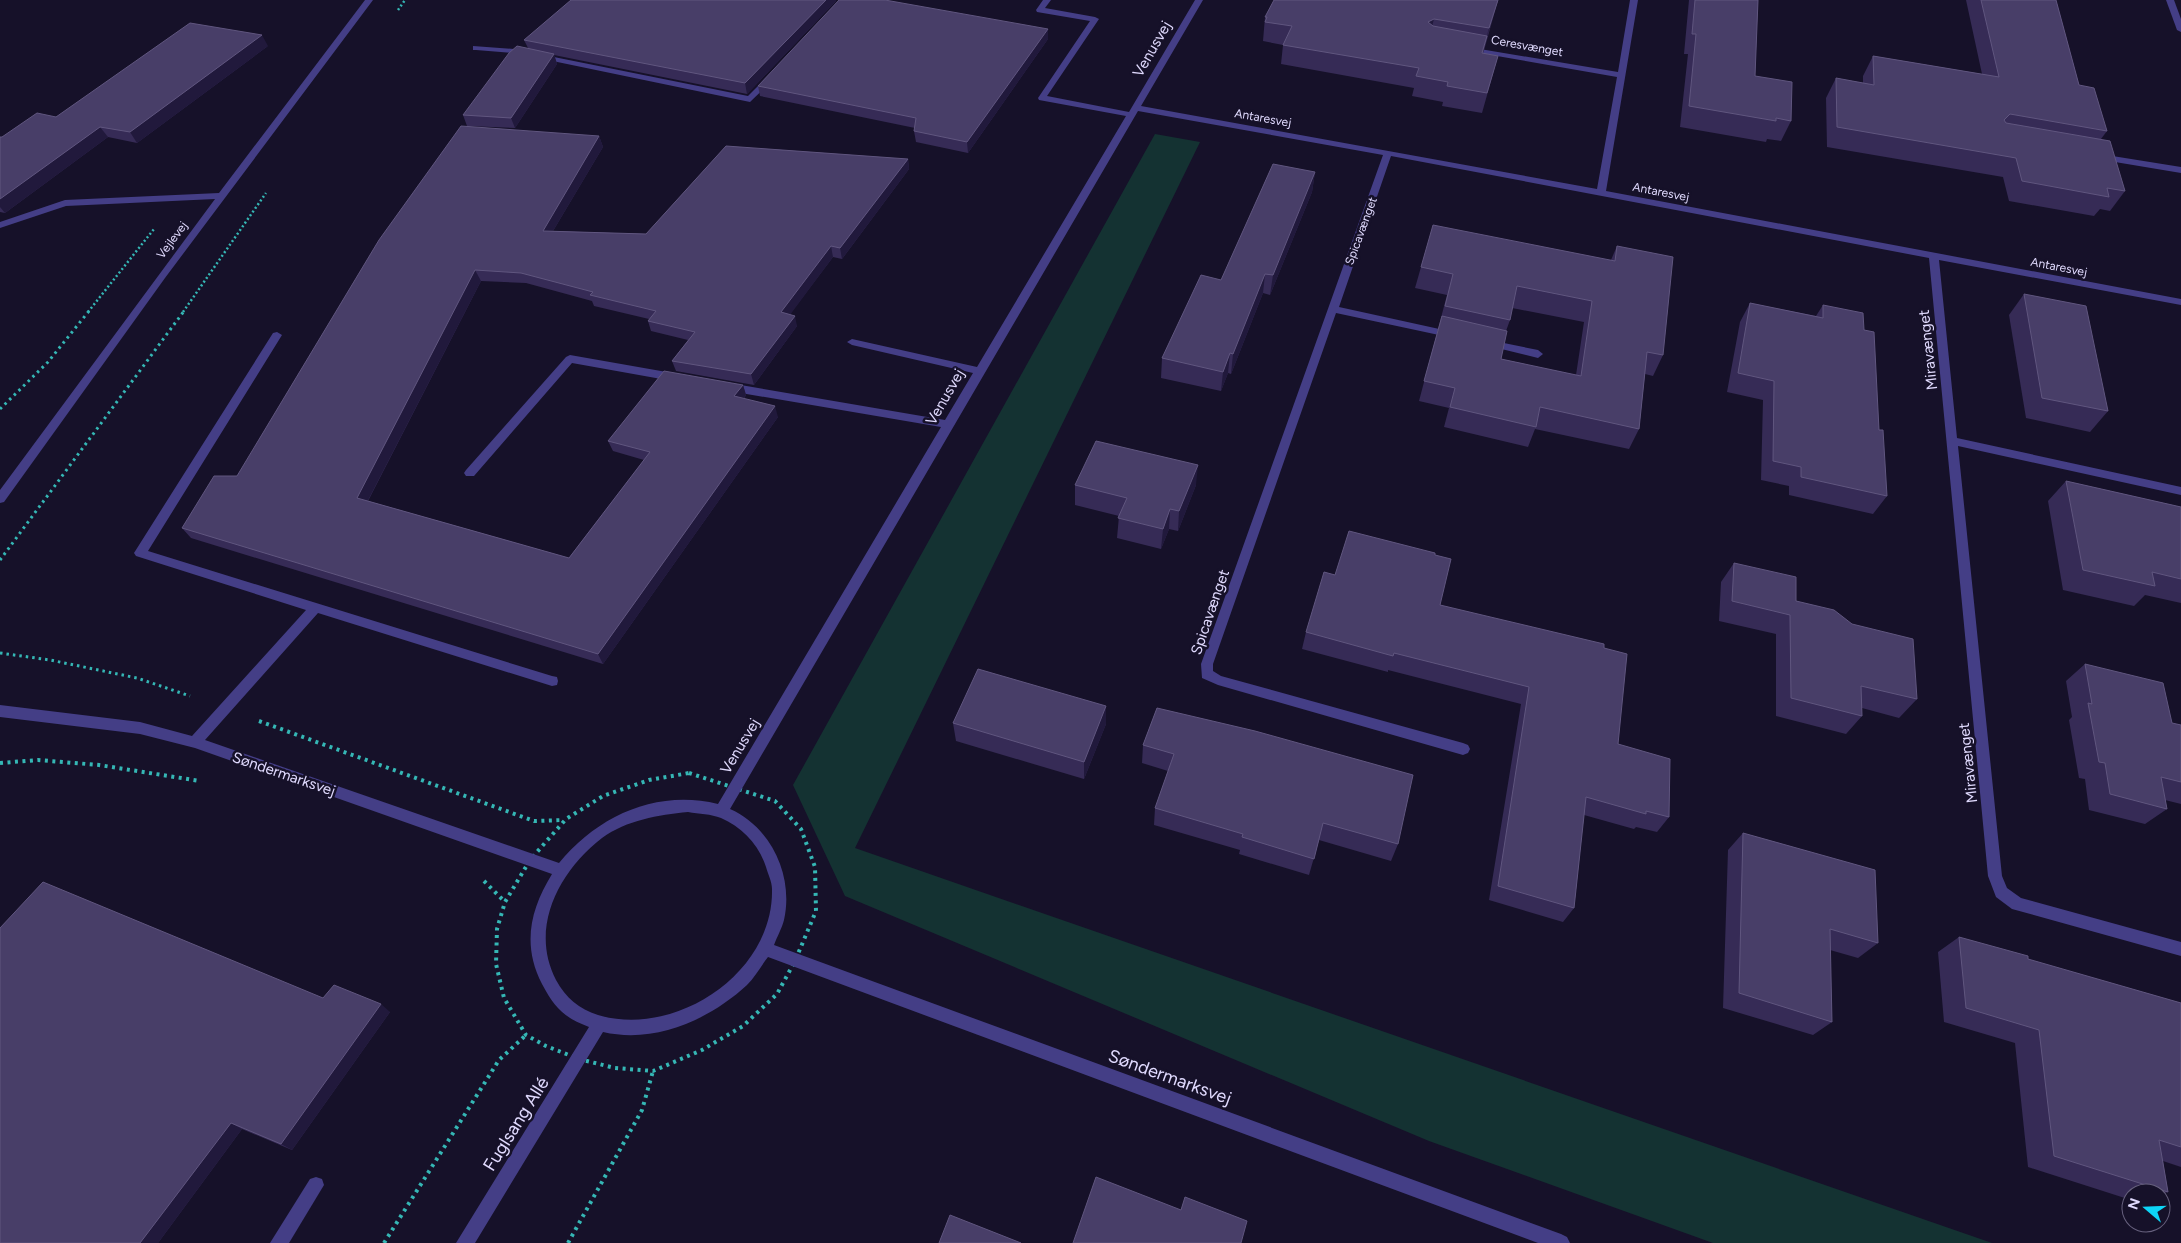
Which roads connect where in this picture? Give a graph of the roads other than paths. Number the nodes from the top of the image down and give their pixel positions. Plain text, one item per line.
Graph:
1 (369, 0) edge
2 (1047, 0) edge
3 (1199, 0) edge
4 (1634, 0) edge
5 (2170, 0) edge
6 (2181, 30) edge
7 (1458, 47) edge
8 (476, 48) dead end
9 (777, 71) edge
10 (1621, 75) junction
11 (1134, 112) junction
12 (1388, 153) junction
13 (2094, 156) edge
14 (2181, 170) edge
15 (1601, 193) junction
16 (223, 196) junction
17 (0, 225) edge
18 (1934, 256) junction
19 (2181, 302) edge
20 (1333, 309) junction
21 (278, 334) dead end
22 (1464, 337) edge
23 (852, 342) dead end
24 (1482, 342) edge
25 (1538, 354) dead end
26 (980, 371) junction
27 (686, 379) edge
28 (715, 384) edge
29 (949, 424) junction
30 (1953, 442) junction
31 (470, 473) dead end
32 (2181, 490) edge
33 (0, 500) edge
34 (316, 608) junction
35 (552, 681) dead end
36 (0, 711) edge
37 (195, 742) junction
38 (1463, 749) dead end
39 (721, 812) junction
40 (560, 870) junction
41 (765, 949) junction
42 (2181, 949) edge
43 (599, 1024) junction
44 (316, 1185) dead end
45 (279, 1243) edge
46 (466, 1243) edge
47 (1561, 1243) edge

1 - 16 street, Vejlevej
2 - 11 street, Antaresvej
3 - 11 street, Venusvej
4 - 10 street
5 - 6 street
7 - 10 street, Ceresvænget
8 - 9 street
10 - 15 street
11 - 12 street, Antaresvej
11 - 26 street, Venusvej
12 - 15 street, Antaresvej
12 - 20 street, Spicavænget
13 - 14 street
15 - 18 street, Antaresvej
16 - 17 street
16 - 33 street, Vejlevej
18 - 19 street, Antaresvej
18 - 30 street, Miravænget
20 - 22 street
20 - 38 street, Spicavænget
21 - 34 street
23 - 26 street
24 - 25 street
26 - 29 street, Venusvej
27 - 31 street
28 - 29 street
29 - 39 street, Venusvej
30 - 32 street
30 - 42 street, Miravænget
34 - 35 street
34 - 37 street
36 - 37 street, Søndermarksvej
37 - 40 street, Søndermarksvej
39 - 40 street
39 - 41 street
40 - 43 street
41 - 43 street
41 - 47 street, Søndermarksvej
43 - 46 street, Fuglsang Allé
44 - 45 street

